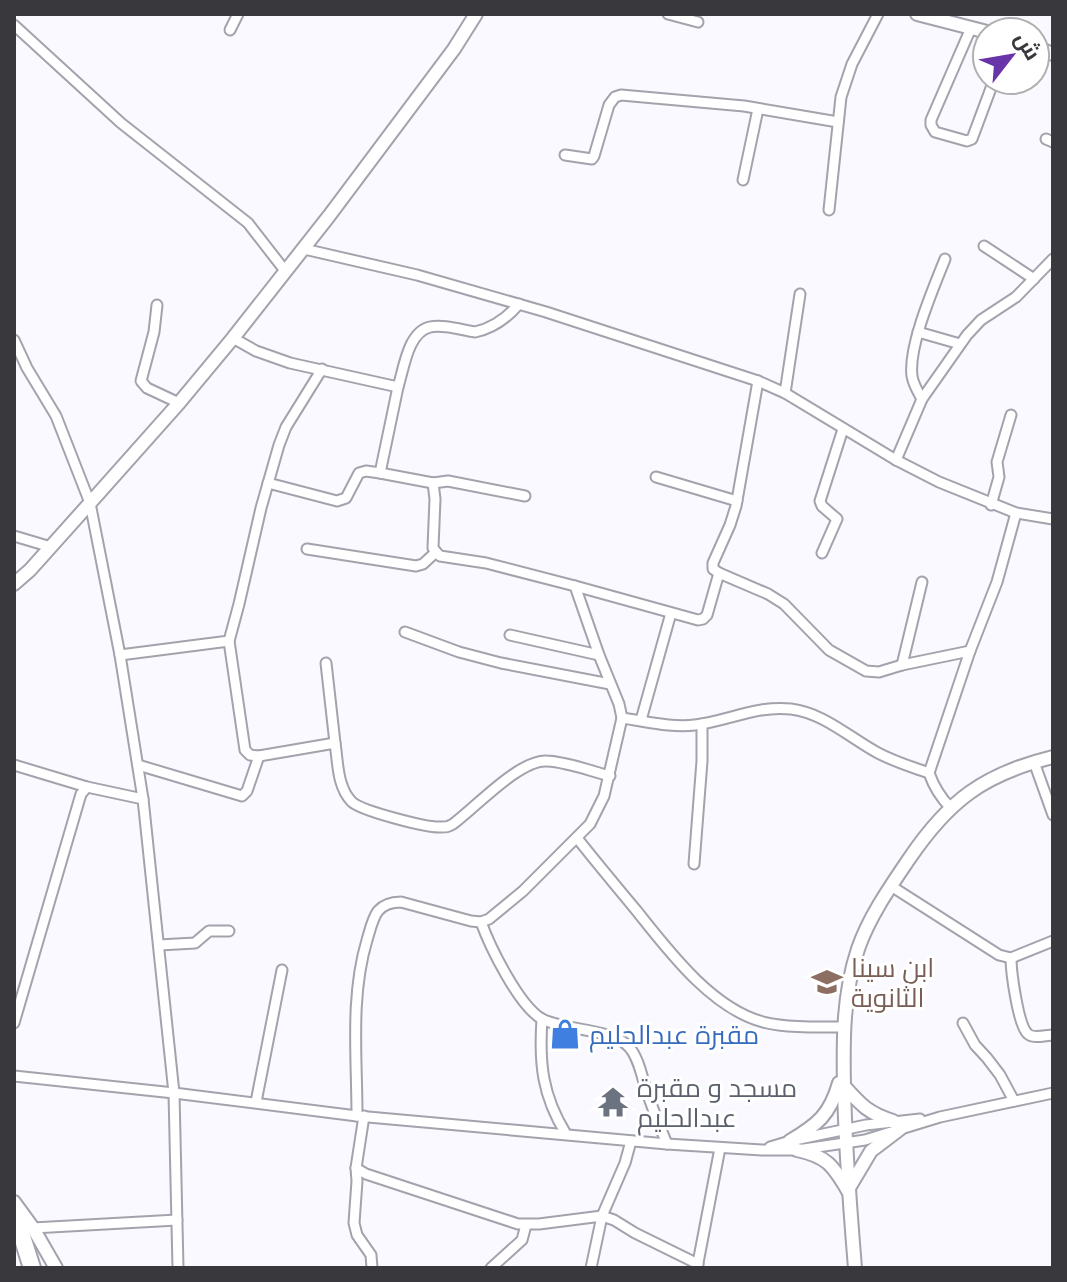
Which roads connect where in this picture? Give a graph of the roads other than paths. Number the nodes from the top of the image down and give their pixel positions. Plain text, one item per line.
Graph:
1 (238, 14) edge
2 (476, 14) edge
3 (668, 14) edge
4 (878, 14) edge
5 (917, 14) edge
6 (698, 22) dead end
7 (14, 25) edge
8 (971, 28) joint
9 (230, 30) dead end
10 (988, 96) edge
11 (758, 109) junction
12 (838, 122) junction
13 (565, 155) dead end
14 (743, 180) dead end
15 (829, 210) dead end
16 (984, 246) dead end
17 (304, 249) junction
18 (945, 259) dead end
19 (1053, 259) edge
20 (286, 272) junction
21 (1034, 279) junction
22 (800, 294) dead end
23 (519, 304) junction
24 (157, 305) dead end
25 (918, 332) junction
26 (233, 338) junction
27 (14, 340) edge
28 (960, 344) junction
29 (322, 369) junction
30 (758, 381) junction
31 (398, 387) junction
32 (785, 393) junction
33 (922, 399) junction
34 (179, 403) junction
35 (1011, 415) dead end
36 (843, 429) junction
37 (896, 460) junction
38 (380, 473) junction
39 (656, 477) dead end
40 (268, 483) junction
41 (433, 483) junction
42 (525, 496) dead end
43 (737, 501) junction
44 (90, 503) junction
45 (991, 505) junction
46 (1016, 513) junction
47 (1053, 519) edge
48 (14, 536) edge
49 (51, 547) junction
50 (307, 549) dead end
51 (436, 552) junction
52 (822, 553) dead end
53 (719, 573) junction
54 (922, 582) dead end
55 (14, 584) edge
56 (575, 586) junction
57 (671, 613) junction
58 (405, 632) dead end
59 (510, 635) dead end
60 (229, 641) junction
61 (970, 651) junction
62 (120, 655) junction
63 (599, 655) junction
64 (326, 663) dead end
65 (902, 665) junction
66 (610, 684) junction
67 (622, 718) junction
68 (641, 720) junction
69 (702, 724) junction
70 (335, 743) junction
71 (259, 756) junction
72 (1053, 757) edge
73 (1034, 762) junction
74 (14, 765) edge
75 (138, 765) junction
76 (929, 773) junction
77 (610, 776) junction
78 (87, 787) junction
79 (143, 799) junction
80 (950, 807) junction
81 (1053, 815) edge
82 (577, 838) junction
83 (694, 864) dead end
84 (891, 886) junction
85 (481, 922) junction
86 (229, 931) dead end
87 (1053, 941) edge
88 (159, 945) junction
89 (1011, 958) junction
90 (282, 970) dead end
91 (542, 1019) junction
92 (14, 1023) edge
93 (963, 1023) dead end
94 (843, 1027) junction
95 (1053, 1035) edge
96 (844, 1068) junction
97 (14, 1076) edge
98 (844, 1086) junction
99 (174, 1093) junction
100 (1053, 1093) edge
101 (1014, 1101) junction
102 (256, 1102) junction
103 (360, 1116) junction
104 (896, 1125) junction
105 (845, 1130) junction
106 (566, 1134) junction
107 (631, 1141) junction
108 (667, 1144) junction
109 (845, 1144) junction
110 (793, 1146) junction
111 (720, 1148) junction
112 (356, 1168) junction
113 (849, 1191) junction
114 (14, 1202) edge
115 (14, 1211) edge
116 (602, 1216) junction
117 (177, 1220) junction
118 (526, 1225) junction
119 (33, 1228) junction
120 (698, 1266) edge
121 (32, 1268) edge
122 (56, 1268) edge
123 (178, 1268) edge
124 (372, 1268) edge
125 (491, 1268) edge
126 (591, 1268) edge
127 (855, 1268) edge

1 - 9 street
2 - 17 street
3 - 6 street
4 - 12 street
5 - 8 street
7 - 20 street
8 - 10 street
11 - 12 street
11 - 13 street
11 - 14 street
12 - 15 street
16 - 21 street
17 - 20 street
17 - 23 street
18 - 25 street
19 - 21 street
20 - 26 street
21 - 28 street
22 - 32 street
23 - 30 street
23 - 31 street
24 - 34 street
25 - 28 street
25 - 33 street
26 - 29 street
26 - 34 street
27 - 44 street
28 - 33 street
29 - 31 street
29 - 40 street
30 - 32 street
30 - 43 street
31 - 38 street
32 - 36 street
33 - 37 street
34 - 44 street
35 - 45 street
36 - 37 street
36 - 52 street
37 - 45 street
38 - 40 street
38 - 41 street
39 - 43 street
40 - 60 street
41 - 42 street
41 - 51 street
43 - 53 street
44 - 49 street
44 - 62 street
45 - 46 street
46 - 47 street
46 - 61 street
48 - 49 street
49 - 55 street
50 - 51 street
51 - 56 street
53 - 57 street
53 - 65 street
54 - 65 street
56 - 57 street
56 - 63 street
57 - 68 street
58 - 66 street
59 - 63 street
60 - 62 street
60 - 71 street
61 - 65 street
61 - 76 street
62 - 75 street
63 - 66 street
64 - 70 street
66 - 67 street
67 - 68 street
67 - 77 street
68 - 69 street
69 - 76 street
69 - 83 street
70 - 71 street
70 - 77 street
71 - 75 street
72 - 73 street
73 - 80 street
73 - 81 street
74 - 78 street
75 - 79 street
76 - 80 street
77 - 82 street
78 - 79 street
78 - 92 street
79 - 88 street
80 - 84 street
82 - 85 street
82 - 94 street
84 - 89 street
84 - 94 street
85 - 91 street
85 - 103 street
86 - 88 street
87 - 89 street
88 - 99 street
89 - 95 street
90 - 102 street
91 - 106 street
91 - 108 street
93 - 101 street
94 - 96 street
96 - 98 street
96 - 110 street
97 - 99 street
98 - 104 street
98 - 105 street
99 - 102 street
99 - 117 street
100 - 101 street
101 - 104 street
102 - 103 street
103 - 106 street
103 - 112 street
104 - 105 street
104 - 109 street
104 - 113 street
105 - 109 street
105 - 110 street
106 - 107 street
107 - 108 street
107 - 116 street
108 - 111 street
109 - 110 street
109 - 113 street
110 - 111 street
110 - 113 street
111 - 120 street
112 - 118 street
112 - 124 street
113 - 127 street
114 - 119 street
115 - 121 main road
116 - 118 street
116 - 120 street
116 - 126 street
117 - 119 street
117 - 123 street
118 - 125 street
119 - 122 street

